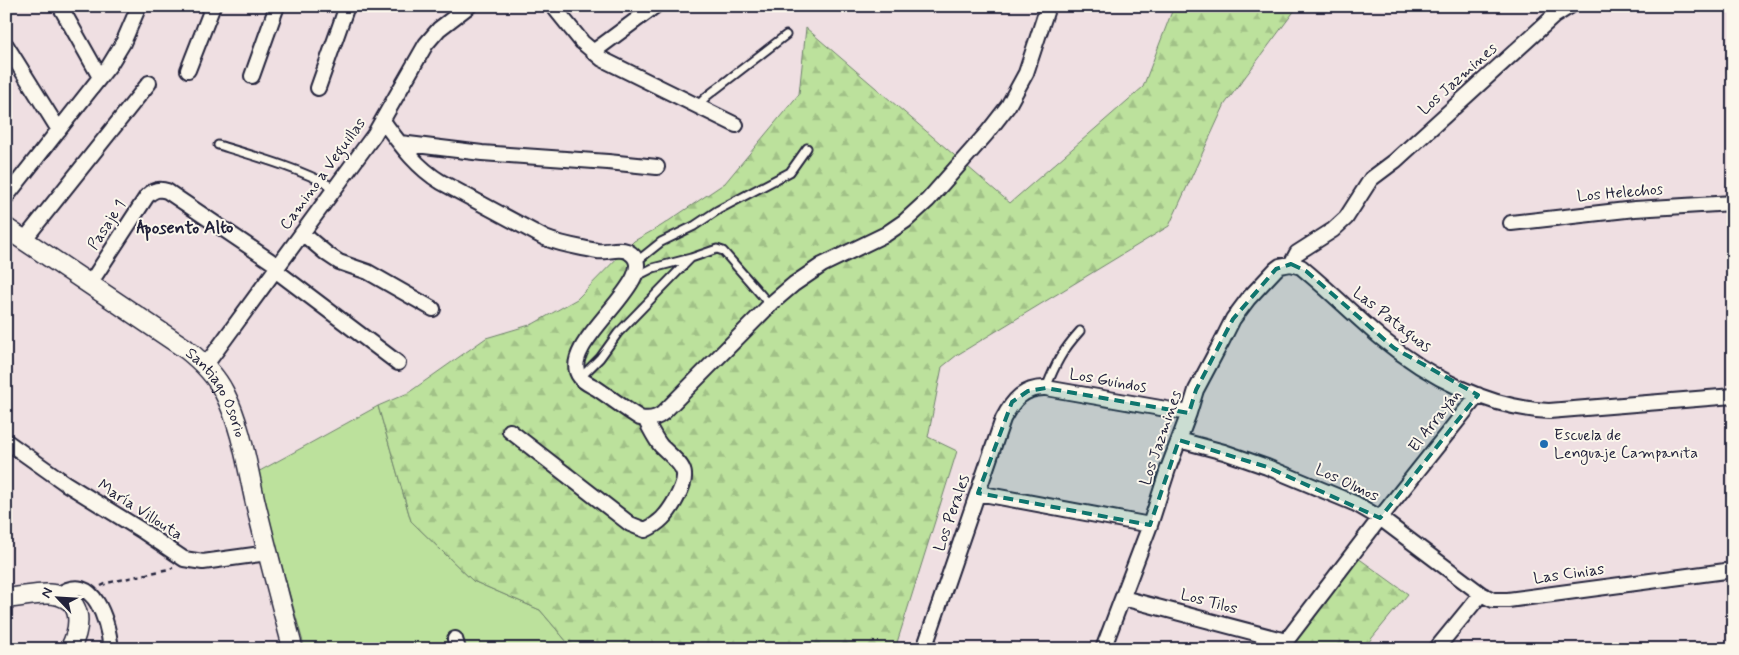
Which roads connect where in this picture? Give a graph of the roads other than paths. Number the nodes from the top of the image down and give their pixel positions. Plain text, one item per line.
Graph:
1 (139, 6) edge
2 (213, 6) edge
3 (277, 6) edge
4 (347, 6) edge
5 (553, 6) edge
6 (654, 6) edge
7 (1048, 6) edge
8 (1570, 6) edge
9 (63, 8) edge
10 (462, 8) edge
11 (786, 35) dead end
12 (6, 45) edge
13 (593, 52) junction
14 (188, 70) dead end
15 (252, 76) dead end
16 (100, 77) junction
17 (149, 83) dead end
18 (318, 88) dead end
19 (697, 106) junction
20 (383, 121) junction
21 (736, 125) dead end
22 (59, 130) junction
23 (400, 143) junction
24 (218, 145) dead end
25 (807, 148) dead end
26 (657, 167) dead end
27 (9, 187) edge
28 (335, 188) junction
29 (1733, 202) edge
30 (1511, 223) dead end
31 (6, 228) edge
32 (302, 232) junction
33 (24, 240) junction
34 (691, 258) junction
35 (636, 262) junction
36 (1291, 264) junction
37 (277, 268) junction
38 (633, 279) junction
39 (89, 285) junction
40 (770, 306) junction
41 (433, 309) dead end
42 (1080, 331) dead end
43 (398, 363) dead end
44 (205, 366) junction
45 (580, 378) junction
46 (1046, 388) junction
47 (1022, 394) joint
48 (1478, 395) junction
49 (1733, 396) edge
50 (1189, 413) junction
51 (645, 419) junction
52 (510, 431) dead end
53 (1178, 440) junction
54 (6, 441) edge
55 (978, 493) junction
56 (1380, 518) junction
57 (1150, 525) junction
58 (268, 552) junction
59 (1733, 570) edge
60 (1481, 594) junction
61 (58, 596) junction
62 (6, 598) edge
63 (1123, 598) junction
64 (1283, 645) edge
65 (70, 649) edge
66 (111, 649) edge
67 (293, 649) edge
68 (924, 649) edge
69 (1103, 649) edge
70 (1436, 649) edge

1 - 16 street
2 - 14 street
3 - 15 street
4 - 18 street
5 - 13 street
6 - 13 street
7 - 40 street
8 - 36 street, Los Jazmines
9 - 16 street
10 - 20 street, Camino a Veguillas
11 - 19 lane
12 - 22 street
13 - 19 street
16 - 22 street
17 - 33 street
19 - 21 street
20 - 23 street
20 - 28 street, Camino a Veguillas
22 - 27 street
23 - 26 street
23 - 35 street
24 - 28 lane
25 - 35 lane
28 - 32 street, Camino a Veguillas
29 - 30 street, Los Helechos
31 - 33 street, Santiago Osorio
32 - 37 street, Camino a Veguillas
32 - 41 street
33 - 39 street, Santiago Osorio
34 - 38 lane
34 - 40 lane
34 - 45 lane
35 - 38 street
36 - 48 street, Las Pataguas
36 - 50 street, Los Jazmines
37 - 39 street, Pasaje 1
37 - 43 street
37 - 44 street, Camino a Veguillas
38 - 45 street
39 - 44 street, Santiago Osorio
40 - 51 street
42 - 46 lane
44 - 58 street, Santiago Osorio
45 - 51 street
46 - 47 street, Los Guindos
46 - 50 street, Los Guindos
47 - 55 street, Los Perales
48 - 49 street, El Arrayán
48 - 56 street, El Arrayán
50 - 53 street, Los Jazmines
51 - 52 street
53 - 56 street, Los Olmos
53 - 57 street, Los Jazmines
54 - 58 street, María Villouta
55 - 57 street
55 - 68 street, Los Perales
56 - 60 street, Los Olmos
56 - 64 street, El Arrayán
57 - 63 street, Los Jazmines
58 - 67 street, Santiago Osorio
59 - 60 street, Las Cinias
60 - 70 street
61 - 62 street
61 - 65 street
61 - 66 street
63 - 64 street, Los Tilos
63 - 69 street, Los Jazmines

